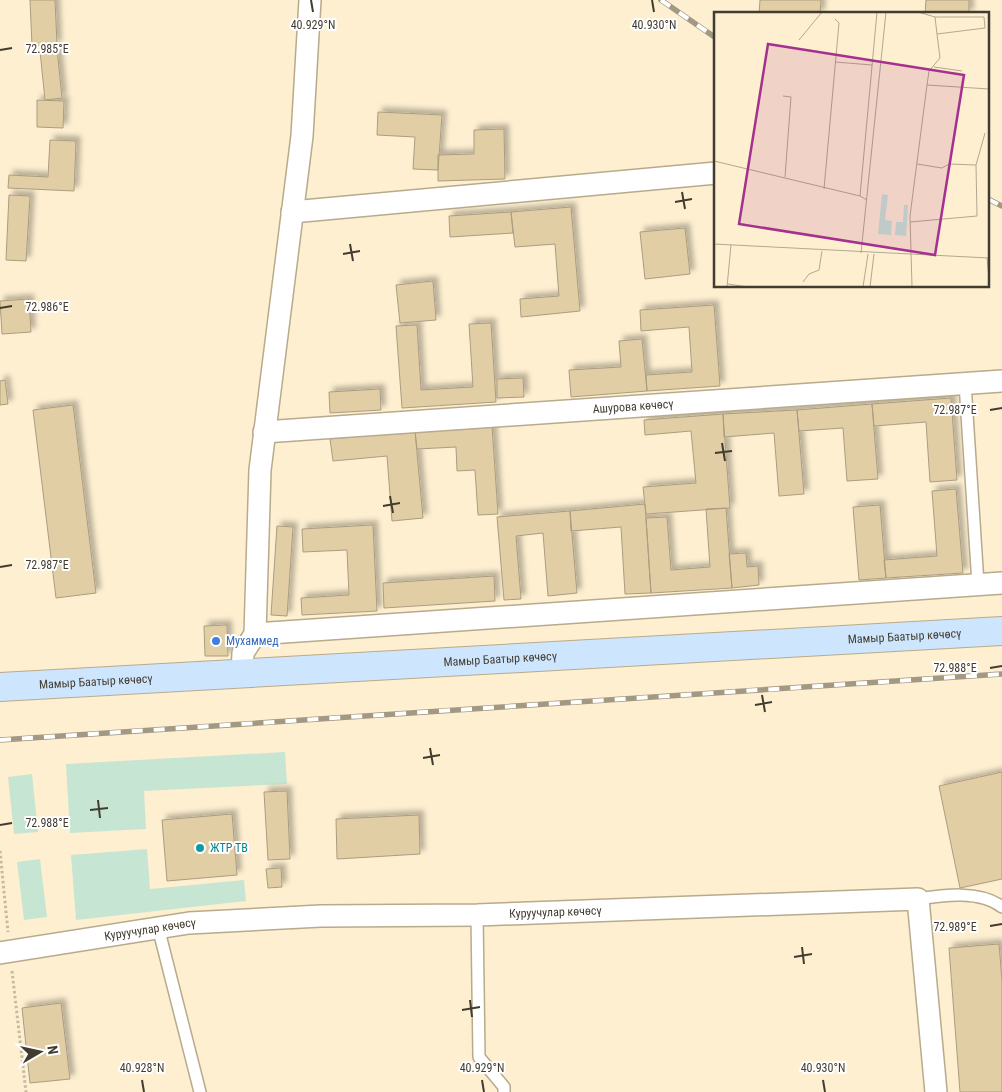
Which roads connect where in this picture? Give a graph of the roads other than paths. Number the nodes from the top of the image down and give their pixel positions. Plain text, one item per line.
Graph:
1 (310, 0) edge
2 (714, 173) edge
3 (292, 212) junction
4 (1002, 381) edge
5 (965, 383) junction
6 (264, 432) junction
7 (1002, 582) edge
8 (978, 584) junction
9 (1002, 631) edge
10 (255, 634) junction
11 (242, 674) junction
12 (0, 687) edge
13 (918, 899) junction
14 (1002, 907) edge
15 (477, 915) junction
16 (158, 928) junction
17 (0, 953) edge
18 (200, 1092) edge
19 (504, 1092) edge
20 (936, 1092) edge

1 - 3 street
2 - 3 street
3 - 6 street
4 - 5 street, Ашурова көчөсү
5 - 6 street, Ашурова көчөсү
5 - 8 lane
6 - 10 street
7 - 8 street
8 - 10 street
9 - 11 street, Мамыр Баатыр көчөсү
10 - 11 street
11 - 12 street, Мамыр Баатыр көчөсү
13 - 14 lane
13 - 15 street, Куруучулар көчөсү
13 - 20 street
15 - 16 street, Куруучулар көчөсү
15 - 19 lane
16 - 17 street, Куруучулар көчөсү
16 - 18 lane

